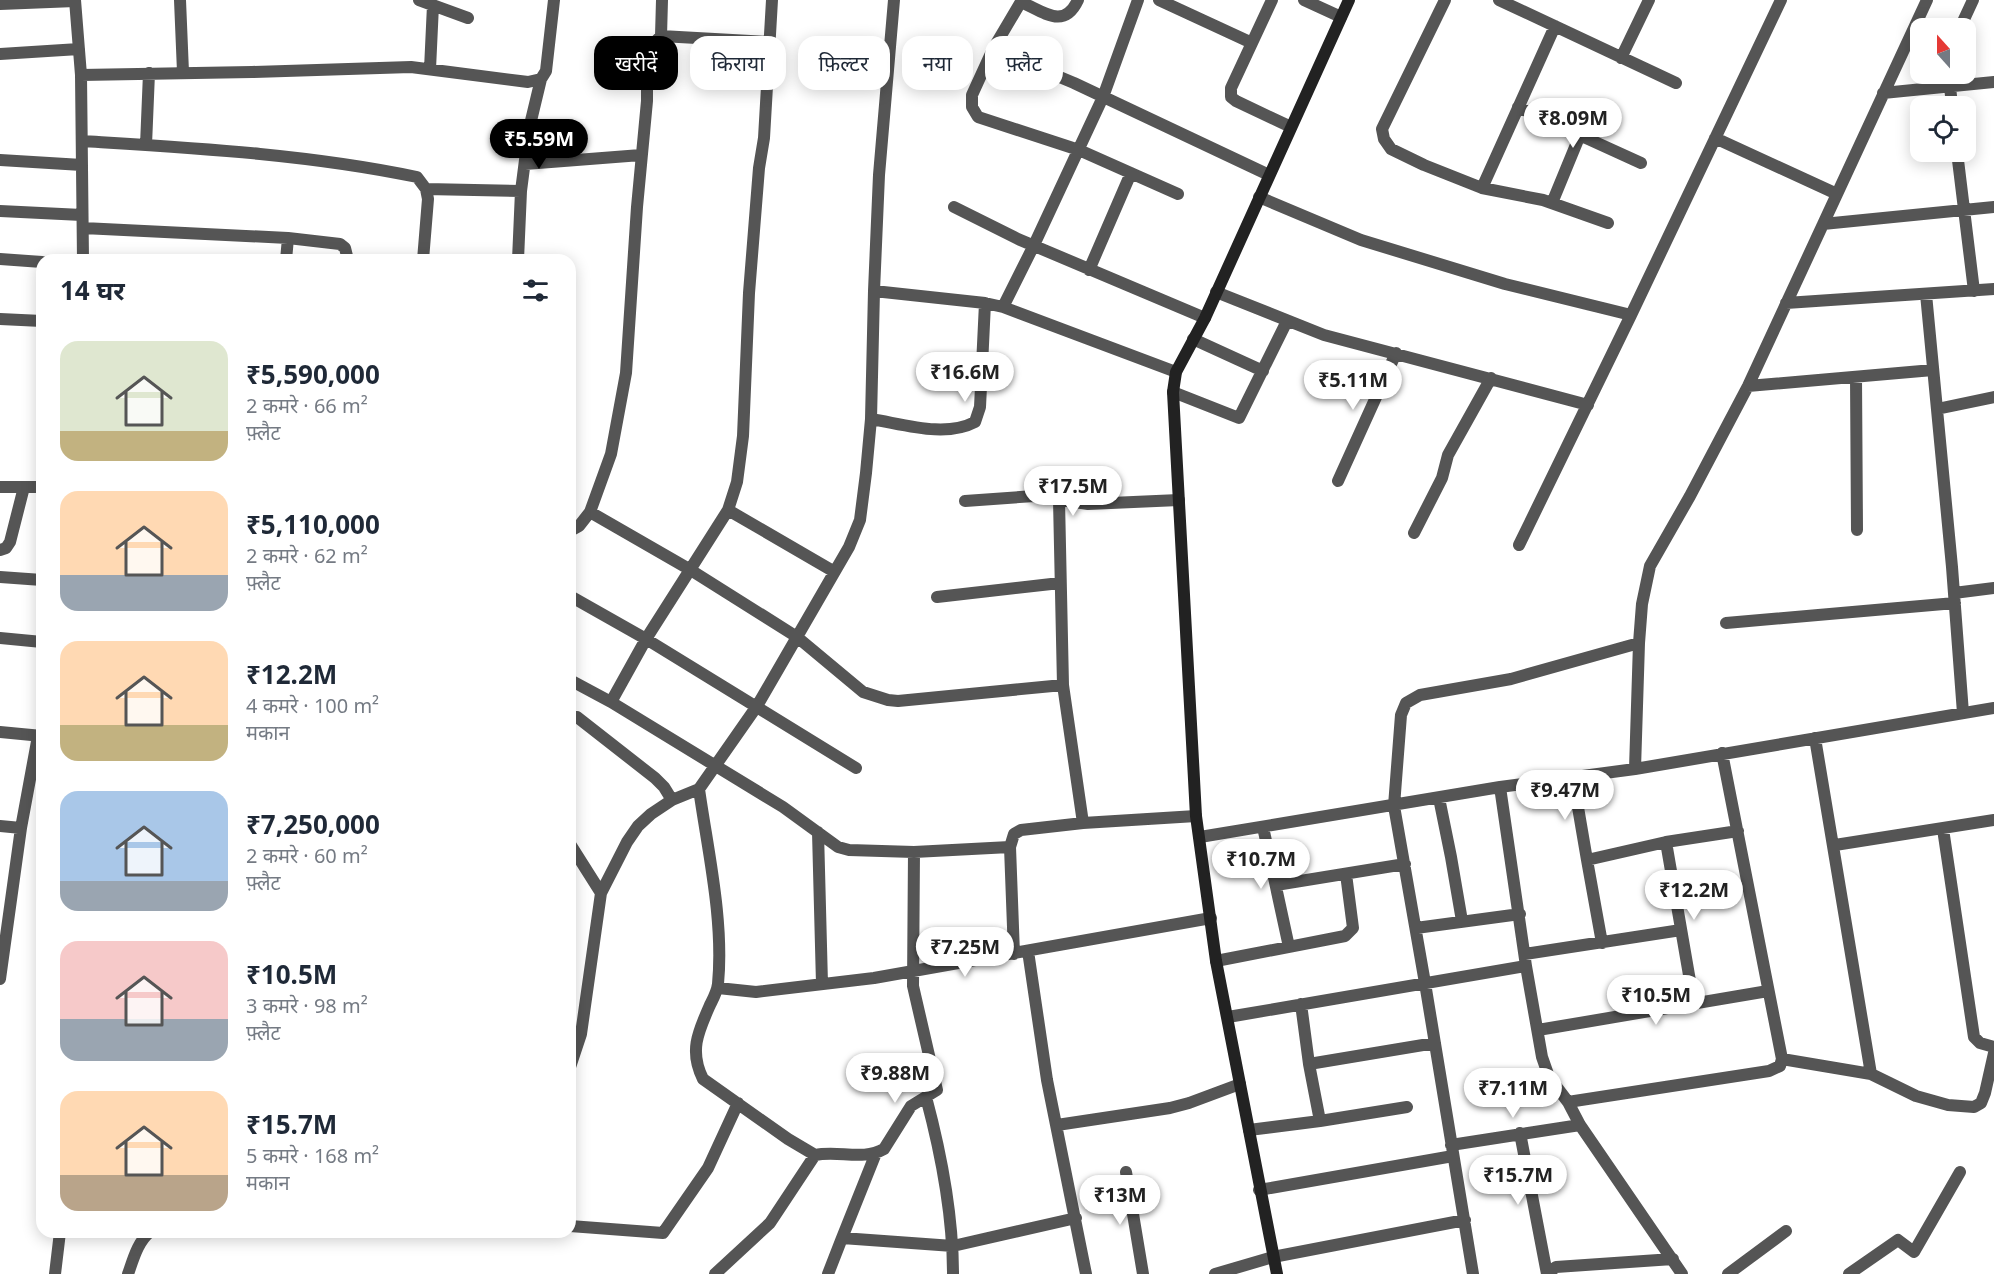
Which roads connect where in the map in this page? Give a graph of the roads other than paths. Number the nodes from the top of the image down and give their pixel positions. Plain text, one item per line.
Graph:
1 (75, 0) edge
2 (180, 0) edge
3 (419, 0) edge
4 (554, 0) edge
5 (662, 0) edge
6 (772, 0) edge
7 (894, 0) edge
8 (1078, 0) edge
9 (1138, 0) edge
10 (1159, 0) edge
11 (1272, 0) edge
12 (1304, 0) edge
13 (1349, 0) edge
14 (1445, 0) edge
15 (1499, 0) edge
16 (1649, 0) edge
17 (1781, 0) edge
18 (1927, 0) edge
19 (1973, 0) edge
20 (1022, 1) edge
21 (0, 4) edge
22 (433, 5) junction
23 (1341, 17) junction
24 (468, 18) dead end
25 (1965, 18) edge
26 (1555, 26) junction
27 (661, 36) edge
28 (770, 36) edge
29 (1001, 36) edge
30 (1252, 43) junction
31 (79, 49) junction
32 (0, 54) edge
33 (1621, 58) junction
34 (985, 67) edge
35 (430, 69) junction
36 (183, 72) junction
37 (149, 73) junction
38 (81, 75) junction
39 (541, 79) junction
40 (1063, 80) edge
41 (1994, 82) edge
42 (1676, 83) dead end
43 (1935, 84) edge
44 (1950, 86) junction
45 (1933, 88) junction
46 (647, 90) edge
47 (767, 90) edge
48 (1883, 93) junction
49 (1951, 96) edge
50 (1103, 97) junction
51 (1518, 107) junction
52 (1291, 127) junction
53 (1580, 135) junction
54 (1715, 138) junction
55 (82, 141) junction
56 (146, 145) junction
57 (1079, 150) junction
58 (641, 155) junction
59 (0, 160) edge
60 (1959, 162) edge
61 (1641, 163) dead end
62 (525, 164) junction
63 (82, 165) junction
64 (1131, 173) junction
65 (1269, 175) junction
66 (1482, 188) junction
67 (426, 189) junction
68 (521, 191) junction
69 (1179, 194) dead end
70 (1837, 194) junction
71 (1259, 197) junction
72 (1552, 203) junction
73 (954, 207) dead end
74 (1994, 207) edge
75 (1964, 210) junction
76 (0, 211) edge
77 (82, 215) junction
78 (1608, 223) dead end
79 (1822, 224) junction
80 (83, 228) junction
81 (288, 238) junction
82 (1034, 245) junction
83 (83, 254) edge
84 (287, 254) edge
85 (346, 254) edge
86 (423, 254) edge
87 (518, 254) edge
88 (0, 259) edge
89 (36, 262) edge
90 (1089, 270) junction
91 (1994, 289) edge
92 (874, 291) junction
93 (1974, 291) junction
94 (1216, 292) junction
95 (1926, 294) junction
96 (985, 303) junction
97 (1786, 303) junction
98 (1003, 308) junction
99 (1631, 315) junction
100 (1205, 318) junction
101 (0, 319) edge
102 (36, 321) edge
103 (1287, 321) junction
104 (1193, 339) junction
105 (1396, 353) junction
106 (1933, 370) junction
107 (1263, 371) junction
108 (1176, 372) junction
109 (1856, 377) junction
110 (1491, 378) junction
111 (1748, 386) junction
112 (1173, 392) junction
113 (1994, 397) edge
114 (1588, 405) junction
115 (1937, 409) junction
116 (871, 419) junction
117 (1338, 481) dead end
118 (0, 487) edge
119 (24, 487) junction
120 (36, 487) edge
121 (1059, 500) junction
122 (1179, 500) junction
123 (965, 501) dead end
124 (728, 510) junction
125 (590, 512) junction
126 (576, 528) edge
127 (1857, 530) dead end
128 (1414, 534) dead end
129 (1519, 545) dead end
130 (0, 550) edge
131 (689, 569) junction
132 (833, 571) junction
133 (0, 577) edge
134 (36, 580) edge
135 (1060, 584) junction
136 (1994, 588) edge
137 (937, 597) dead end
138 (1954, 598) junction
139 (576, 599) edge
140 (1726, 623) dead end
141 (797, 637) junction
142 (0, 638) edge
143 (646, 639) junction
144 (36, 641) edge
145 (1639, 643) junction
146 (576, 683) edge
147 (1063, 685) junction
148 (611, 702) junction
149 (757, 706) junction
150 (1994, 708) edge
151 (1964, 713) junction
152 (577, 717) dead end
153 (0, 732) edge
154 (36, 736) edge
155 (1815, 738) junction
156 (1722, 753) junction
157 (36, 755) edge
158 (717, 766) junction
159 (856, 768) dead end
160 (1635, 769) junction
161 (1573, 777) junction
162 (1500, 787) junction
163 (699, 789) junction
164 (1439, 798) junction
165 (672, 800) junction
166 (1394, 806) junction
167 (1196, 816) junction
168 (1994, 820) edge
169 (1083, 823) junction
170 (0, 826) edge
171 (1263, 827) junction
172 (21, 828) junction
173 (1943, 829) junction
174 (1738, 831) junction
175 (818, 832) junction
176 (1200, 837) junction
177 (1666, 842) junction
178 (1835, 845) junction
179 (1010, 848) junction
180 (914, 852) junction
181 (576, 853) edge
182 (1587, 860) junction
183 (1404, 864) junction
184 (1346, 874) junction
185 (1276, 885) junction
186 (6, 891) edge
187 (601, 893) junction
188 (1520, 914) junction
189 (1211, 918) junction
190 (1462, 921) junction
191 (1416, 928) junction
192 (1680, 930) junction
193 (3, 942) edge
194 (1602, 943) junction
195 (1289, 947) junction
196 (1028, 951) junction
197 (1014, 954) junction
198 (1526, 960) junction
199 (1216, 961) junction
200 (913, 971) junction
201 (0, 979) edge
202 (1425, 983) junction
203 (822, 984) junction
204 (718, 988) junction
205 (1768, 991) junction
206 (1301, 1004) junction
207 (1694, 1004) junction
208 (1228, 1017) junction
209 (1538, 1030) junction
210 (1435, 1043) junction
211 (1994, 1047) edge
212 (576, 1049) edge
213 (1994, 1053) edge
214 (1782, 1059) junction
215 (1309, 1064) junction
216 (1871, 1074) junction
217 (1240, 1084) junction
218 (926, 1097) junction
219 (1568, 1102) junction
220 (738, 1103) junction
221 (1407, 1107) dead end
222 (1320, 1121) junction
223 (1057, 1125) junction
224 (1580, 1125) junction
225 (1249, 1130) junction
226 (1520, 1133) junction
227 (1452, 1151) junction
228 (876, 1153) junction
229 (815, 1155) junction
230 (1126, 1172) dead end
231 (1960, 1172) dead end
232 (1259, 1190) junction
233 (1076, 1218) junction
234 (1465, 1220) junction
235 (576, 1226) edge
236 (1786, 1231) dead end
237 (59, 1238) edge
238 (145, 1238) edge
239 (842, 1238) junction
240 (953, 1246) junction
241 (1274, 1257) junction
242 (1673, 1259) junction
243 (55, 1274) edge
244 (128, 1274) edge
245 (715, 1274) edge
246 (828, 1274) edge
247 (953, 1274) edge
248 (1086, 1274) edge
249 (1143, 1274) edge
250 (1215, 1274) edge
251 (1277, 1274) edge
252 (1473, 1274) edge
253 (1547, 1274) edge
254 (1682, 1274) edge
255 (1728, 1274) edge
256 (1849, 1274) edge

1 - 21 street
1 - 31 street
2 - 36 street
3 - 22 street
4 - 39 street
5 - 27 street
6 - 28 street
7 - 92 street
8 - 20 street
9 - 50 street
10 - 30 street
11 - 30 street
12 - 23 street
13 - 23 street
14 - 66 street
15 - 26 street
16 - 33 street
17 - 54 street
18 - 48 street
19 - 25 street
20 - 29 street
22 - 24 street
22 - 35 street
23 - 52 street
26 - 33 street
26 - 51 street
30 - 52 street
31 - 32 street
31 - 38 street
33 - 42 street
34 - 57 street
35 - 36 street
35 - 39 street
36 - 37 street
37 - 38 street
37 - 56 street
38 - 55 street
39 - 62 street
40 - 50 street
41 - 44 street
43 - 45 street
44 - 45 street
44 - 49 street
45 - 48 street
46 - 58 street
47 - 124 street
48 - 70 street
50 - 57 street
50 - 65 street
51 - 53 street
51 - 66 street
52 - 65 street
53 - 61 street
53 - 72 street
54 - 70 street
54 - 99 street
55 - 56 street
55 - 63 street
56 - 67 street
57 - 64 street
57 - 82 street
58 - 62 street
58 - 125 street
59 - 63 street
60 - 75 street
62 - 68 street
63 - 77 street
64 - 69 street
64 - 90 street
65 - 71 street
66 - 72 street
67 - 68 street
67 - 86 street
68 - 87 street
70 - 79 street
71 - 94 street
71 - 99 street
72 - 78 street
73 - 82 street
74 - 75 street
75 - 79 street
75 - 93 street
76 - 77 street
77 - 80 street
79 - 97 street
80 - 81 street
80 - 83 street
81 - 84 street
81 - 85 street
82 - 90 street
82 - 98 street
88 - 89 street
90 - 100 street
91 - 93 street
92 - 96 street
92 - 116 street
93 - 95 street
94 - 100 street
94 - 103 street
95 - 97 street
95 - 106 street
96 - 98 street
96 - 116 street
97 - 111 street
98 - 108 street
99 - 114 street
100 - 104 street
101 - 102 street
103 - 105 street
103 - 107 street
104 - 107 street
104 - 108 street
105 - 110 street
105 - 117 street
106 - 109 street
106 - 115 street
107 - 112 street
108 - 112 street
109 - 111 street
109 - 127 street
110 - 114 street
110 - 128 street
111 - 145 street
112 - 122 street
113 - 115 street
114 - 129 street
115 - 138 street
116 - 132 street
118 - 119 street
119 - 120 street
119 - 130 street
121 - 122 street
121 - 123 street
121 - 135 street
122 - 167 street
124 - 131 street
124 - 132 street
125 - 126 street
125 - 131 street
131 - 141 street
131 - 143 street
132 - 141 street
133 - 134 street
135 - 137 street
135 - 147 street
136 - 138 street
138 - 140 street
138 - 151 street
139 - 143 street
141 - 147 street
141 - 149 street
142 - 144 street
143 - 148 street
143 - 149 street
145 - 160 street
145 - 166 street
146 - 148 street
147 - 169 street
148 - 158 street
149 - 158 street
149 - 159 street
150 - 151 street
151 - 155 street
152 - 165 street
153 - 154 street
155 - 156 street
155 - 178 street
156 - 160 street
156 - 174 street
157 - 172 street
158 - 163 street
158 - 175 street
160 - 161 street
161 - 162 street
161 - 182 street
162 - 164 street
162 - 188 street
163 - 165 street
163 - 204 street
164 - 166 street
164 - 190 street
165 - 187 street
166 - 171 street
166 - 183 street
167 - 169 street
167 - 176 street
168 - 173 street
169 - 179 street
170 - 172 street
171 - 176 street
171 - 185 street
172 - 186 street
173 - 178 street
173 - 211 street
174 - 177 street
174 - 205 street
175 - 180 street
175 - 203 street
176 - 189 street
177 - 182 street
177 - 192 street
178 - 216 street
179 - 180 street
179 - 197 street
180 - 200 street
181 - 187 street
182 - 194 street
183 - 184 street
183 - 191 street
184 - 185 street
184 - 195 street
185 - 195 street
186 - 193 street
187 - 212 street
188 - 190 street
188 - 198 street
189 - 196 street
189 - 199 street
190 - 191 street
191 - 202 street
192 - 194 street
192 - 207 street
193 - 201 street
194 - 198 street
195 - 199 street
196 - 197 street
196 - 223 street
197 - 200 street
198 - 202 street
198 - 209 street
199 - 208 street
200 - 203 street
200 - 218 street
202 - 206 street
202 - 210 street
203 - 204 street
204 - 220 street
205 - 207 street
205 - 214 street
206 - 208 street
206 - 215 street
207 - 209 street
208 - 217 street
209 - 219 street
210 - 215 street
210 - 227 street
213 - 216 street
214 - 216 street
214 - 219 street
215 - 222 street
217 - 223 street
217 - 225 street
218 - 228 street
218 - 240 street
219 - 224 street
220 - 229 street
220 - 235 street
221 - 222 street
222 - 225 street
223 - 233 street
224 - 226 street
224 - 242 street
225 - 232 street
226 - 227 street
226 - 253 street
227 - 232 street
227 - 234 street
228 - 229 street
228 - 239 street
229 - 245 street
230 - 249 street
231 - 256 street
232 - 241 street
233 - 240 street
233 - 248 street
234 - 241 street
234 - 252 street
236 - 255 street
237 - 243 street
238 - 244 street
239 - 240 street
239 - 246 street
240 - 247 street
241 - 250 street
241 - 251 street
242 - 253 street
242 - 254 street

